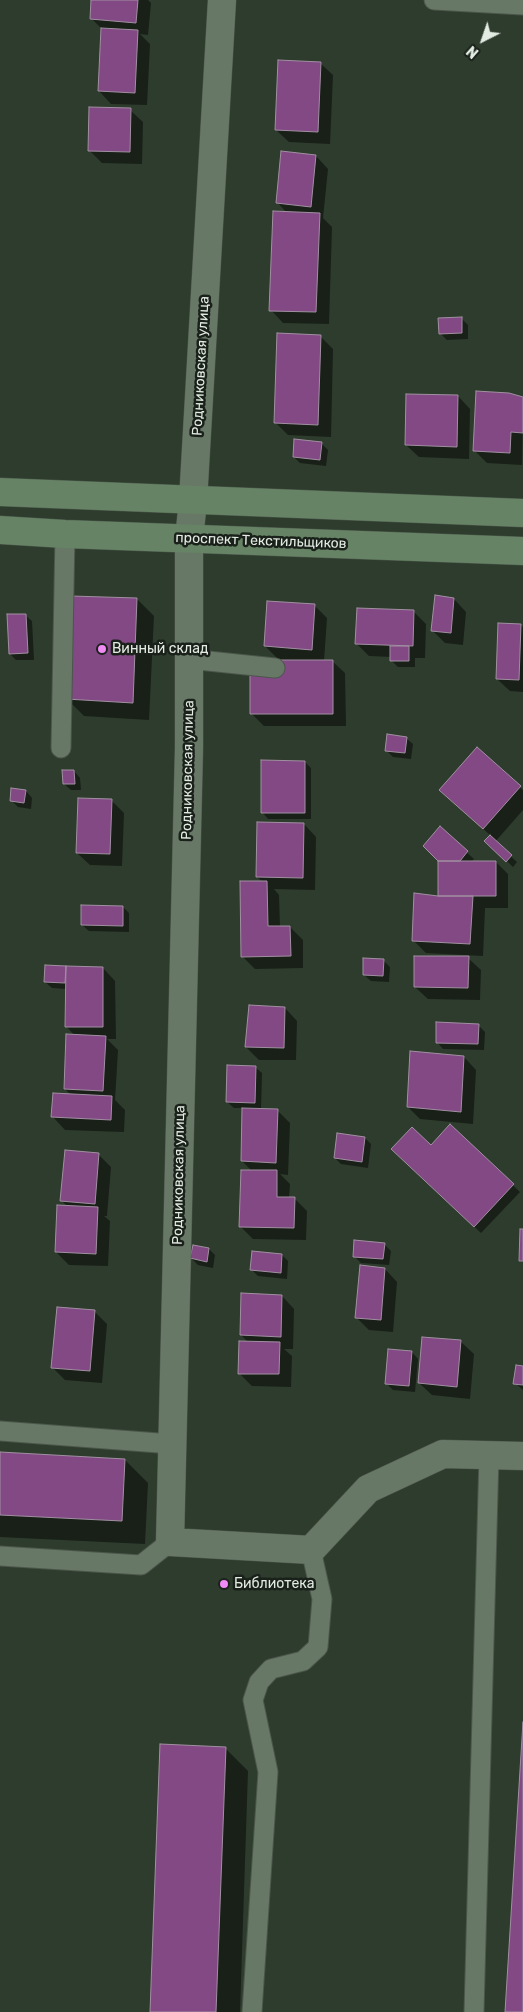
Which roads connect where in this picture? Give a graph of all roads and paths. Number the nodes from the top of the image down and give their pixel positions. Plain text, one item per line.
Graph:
1 (222, 0) edge
2 (434, 0) edge
3 (523, 5) edge
4 (0, 492) edge
5 (193, 501) junction
6 (523, 513) edge
7 (0, 530) edge
8 (65, 534) junction
9 (189, 539) junction
10 (523, 551) edge
11 (189, 660) junction
12 (275, 668) dead end
13 (60, 748) dead end
14 (0, 1431) edge
15 (172, 1444) junction
16 (488, 1455) junction
17 (523, 1456) edge
18 (170, 1542) junction
19 (311, 1550) junction
20 (0, 1556) edge
21 (252, 2012) edge
22 (474, 2012) edge

1 - 5 street, Родниковская улица
2 - 3 lane
4 - 5 main road
5 - 6 main road
5 - 9 street, Родниковская улица
7 - 8 main road, проспект Текстильщиков
8 - 9 main road, проспект Текстильщиков
8 - 13 lane
9 - 10 main road, проспект Текстильщиков
9 - 11 street, Родниковская улица
11 - 12 lane
11 - 15 street, Родниковская улица
14 - 15 lane
15 - 18 street, Родниковская улица
16 - 17 street
16 - 19 street
16 - 22 lane
18 - 19 street
18 - 20 lane
19 - 21 lane

